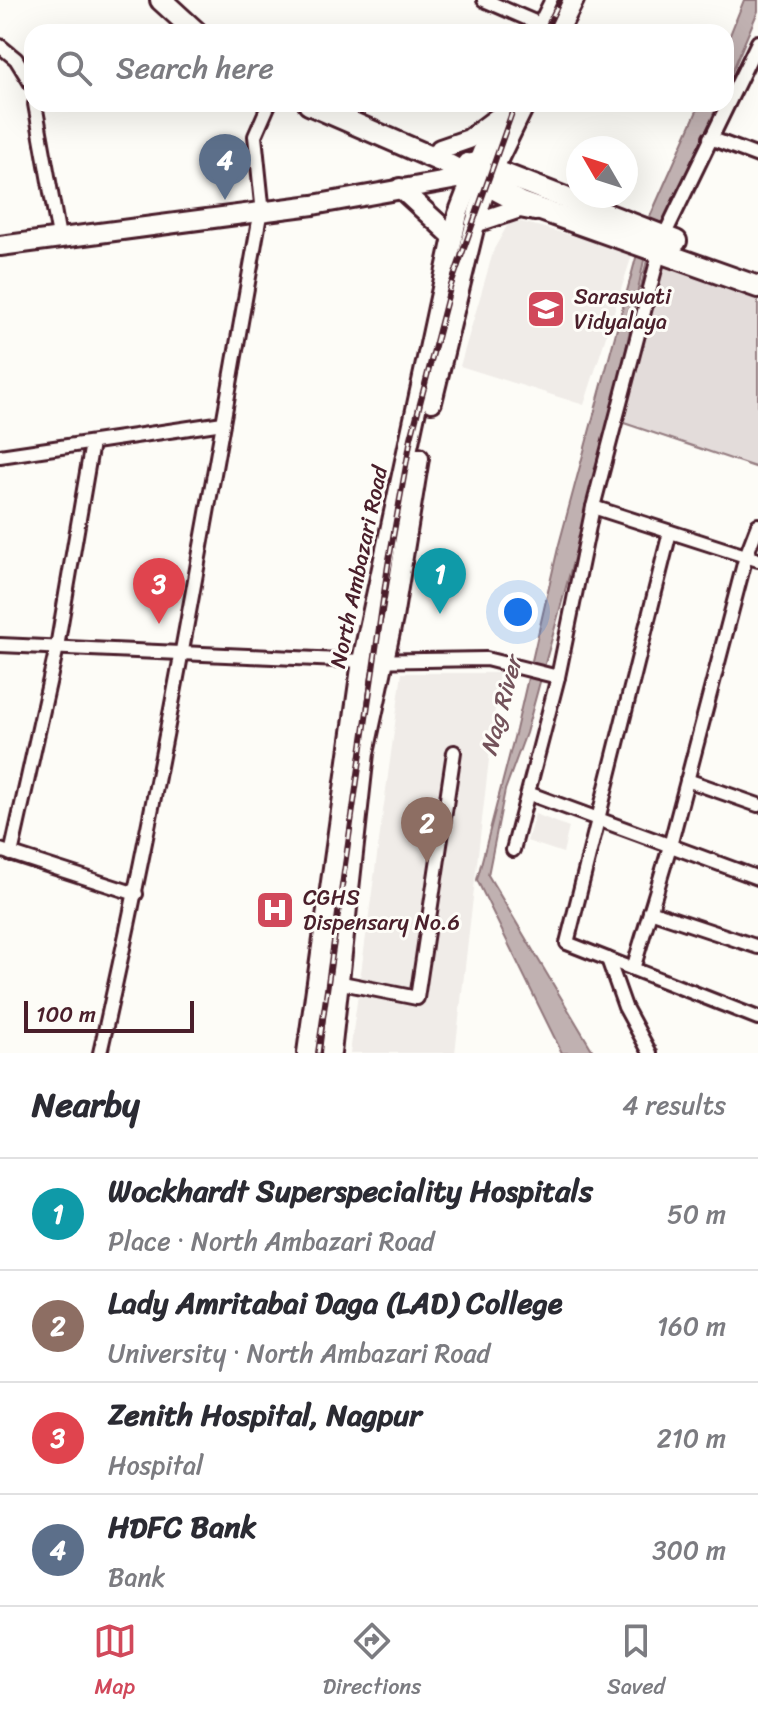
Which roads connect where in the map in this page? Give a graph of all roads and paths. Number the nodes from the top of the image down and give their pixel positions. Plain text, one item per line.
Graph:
1 (161, 0) edge
2 (180, 0) edge
3 (484, 0) edge
4 (555, 0) edge
5 (574, 0) edge
6 (187, 24) edge
7 (205, 24) edge
8 (534, 24) edge
9 (548, 24) edge
10 (552, 24) edge
11 (758, 42) edge
12 (0, 46) edge
13 (753, 68) edge
14 (24, 72) edge
15 (734, 99) edge
16 (36, 112) edge
17 (266, 112) edge
18 (329, 112) edge
19 (354, 112) edge
20 (501, 112) edge
21 (504, 112) edge
22 (519, 112) edge
23 (726, 112) edge
24 (710, 138) junction
25 (440, 149) junction
26 (758, 156) edge
27 (477, 171) junction
28 (400, 188) junction
29 (261, 210) junction
30 (549, 213) junction
31 (475, 223) junction
32 (59, 237) junction
33 (453, 237) junction
34 (662, 243) junction
35 (0, 246) edge
36 (758, 273) edge
37 (758, 287) edge
38 (223, 423) junction
39 (92, 443) junction
40 (0, 456) edge
41 (593, 507) junction
42 (758, 525) edge
43 (670, 532) junction
44 (752, 558) edge
45 (0, 645) edge
46 (57, 647) junction
47 (182, 653) junction
48 (385, 659) junction
49 (362, 661) junction
50 (556, 676) junction
51 (454, 752) dead end
52 (687, 780) junction
53 (530, 794) junction
54 (758, 805) edge
55 (597, 819) junction
56 (670, 846) junction
57 (513, 850) dead end
58 (6, 852) edge
59 (758, 878) edge
60 (136, 894) junction
61 (650, 911) junction
62 (758, 947) edge
63 (608, 959) junction
64 (633, 969) junction
65 (338, 983) junction
66 (758, 1018) edge
67 (100, 1053) edge
68 (307, 1053) edge
69 (331, 1053) edge
70 (650, 1053) edge

1 - 6 main road
2 - 7 main road
3 - 8 street
4 - 9 main road
5 - 10 main road
11 - 13 street
12 - 14 street
13 - 15 street
16 - 32 street
17 - 29 street
18 - 27 main road
19 - 25 main road
20 - 25 main road
21 - 27 main road, North Ambazari Road
22 - 27 main road, North Ambazari Road
23 - 24 street
24 - 26 street
24 - 34 street
25 - 27 main road
27 - 28 main road
27 - 30 main road
27 - 31 main road, North Ambazari Road
27 - 33 main road, North Ambazari Road
27 - 34 main road
28 - 29 main road
28 - 33 main road
29 - 32 main road
29 - 38 street
30 - 31 main road
30 - 34 main road
31 - 48 main road, North Ambazari Road
32 - 35 main road
33 - 49 main road, North Ambazari Road
34 - 36 main road
34 - 37 main road
34 - 41 street
38 - 39 street
38 - 47 street
39 - 40 street
39 - 46 street
41 - 43 street
41 - 50 street
42 - 44 street
43 - 44 street
43 - 55 street
44 - 52 street
45 - 46 street
46 - 47 street
46 - 58 street
47 - 49 street
47 - 60 street
48 - 49 street
48 - 50 street
48 - 65 main road, North Ambazari Road
49 - 68 main road, North Ambazari Road
50 - 53 street
51 - 65 street
52 - 54 street
52 - 56 street
53 - 55 street
53 - 57 street
55 - 56 street
55 - 63 street
56 - 59 street
56 - 61 street
58 - 60 street
60 - 67 street
61 - 62 street
61 - 64 street
63 - 64 street
63 - 70 street
64 - 66 street
65 - 69 main road, North Ambazari Road

